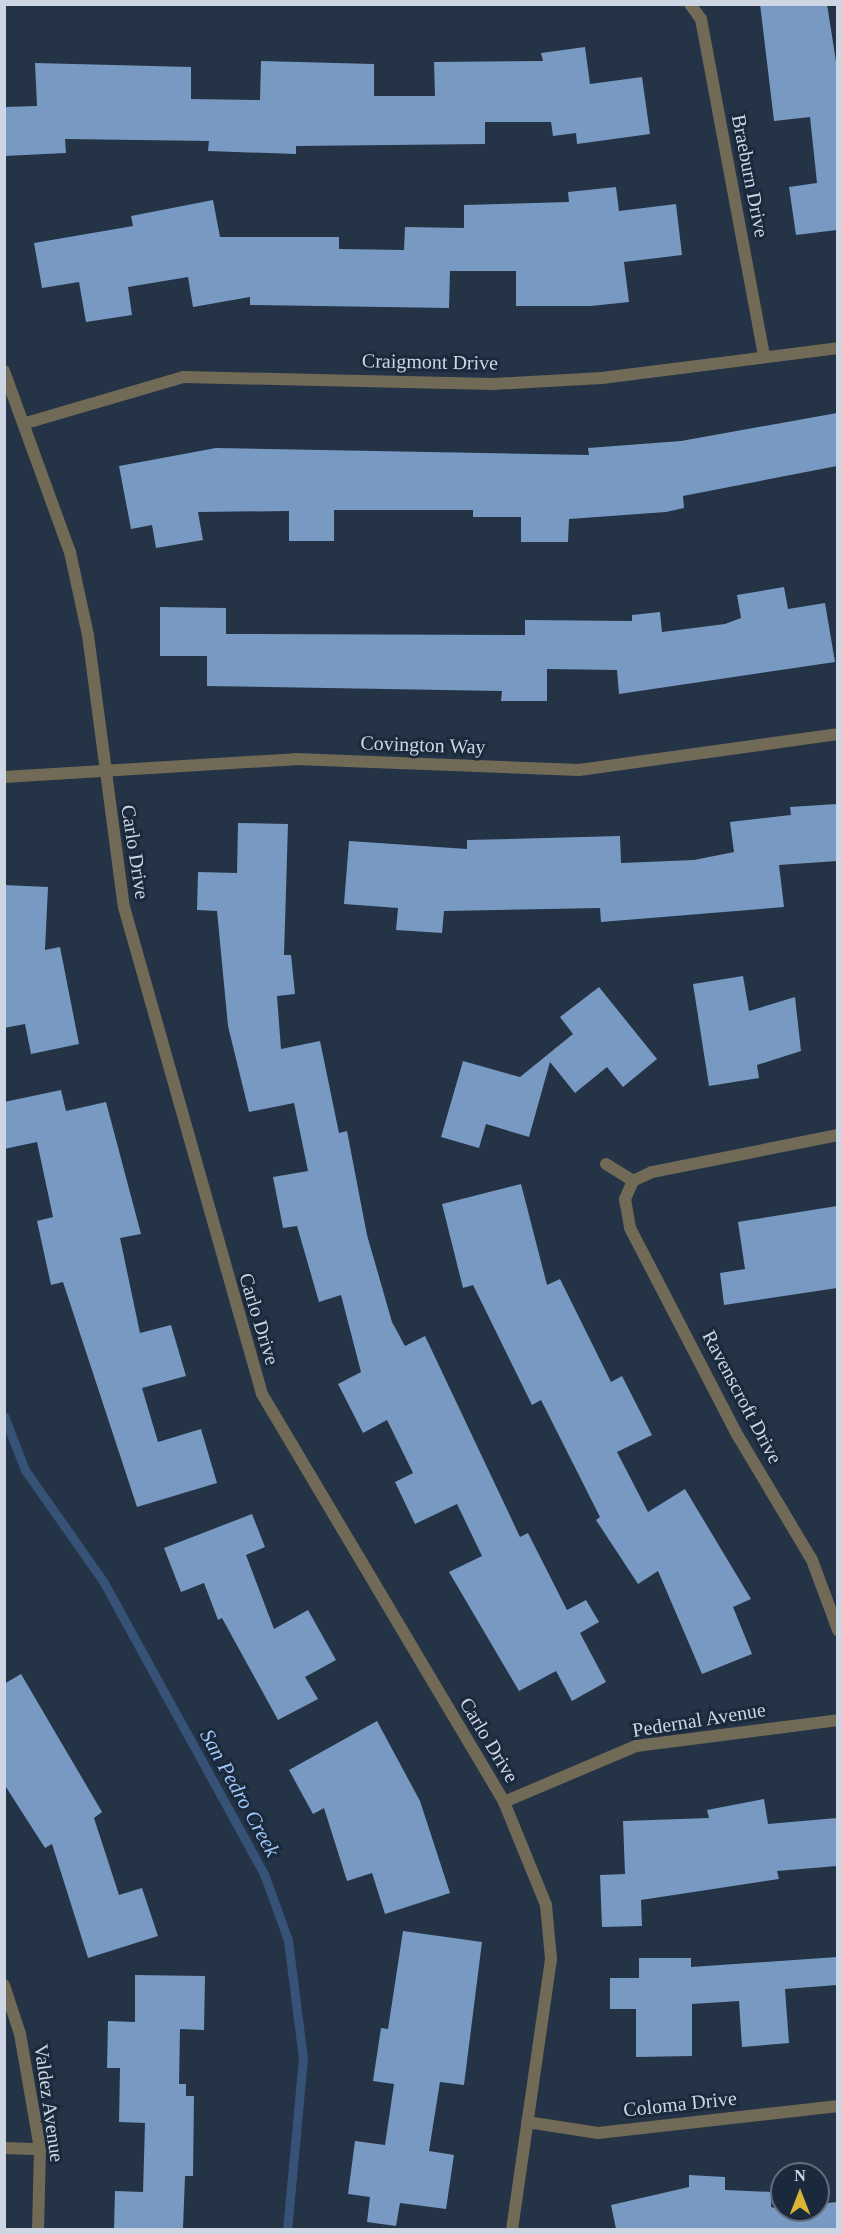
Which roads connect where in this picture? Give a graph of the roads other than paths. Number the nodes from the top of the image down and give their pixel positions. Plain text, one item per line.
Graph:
1 (690, 4) edge
2 (837, 348) edge
3 (764, 357) junction
4 (4, 371) edge
5 (26, 423) junction
6 (837, 734) edge
7 (102, 768) junction
8 (4, 777) edge
9 (837, 1135) edge
10 (606, 1164) dead end
11 (633, 1181) junction
12 (837, 1630) edge
13 (837, 1720) edge
14 (504, 1802) junction
15 (4, 1985) edge
16 (837, 2106) edge
17 (527, 2121) junction
18 (4, 2148) edge
19 (40, 2149) junction
20 (38, 2229) edge
21 (512, 2229) edge

1 - 3 street, Braeburn Drive
2 - 3 street, Craigmont Drive
3 - 5 street, Craigmont Drive
4 - 5 street, Carlo Drive
5 - 7 street, Carlo Drive
6 - 7 street, Covington Way
7 - 8 street, Covington Way
7 - 14 street, Carlo Drive
9 - 11 street
10 - 11 street
11 - 12 street, Ravenscroft Drive
13 - 14 street, Pedernal Avenue
14 - 17 street, Carlo Drive
15 - 19 street, Valdez Avenue
16 - 17 street, Coloma Drive
17 - 21 street, Carlo Drive
18 - 19 street
19 - 20 street, Valdez Avenue

